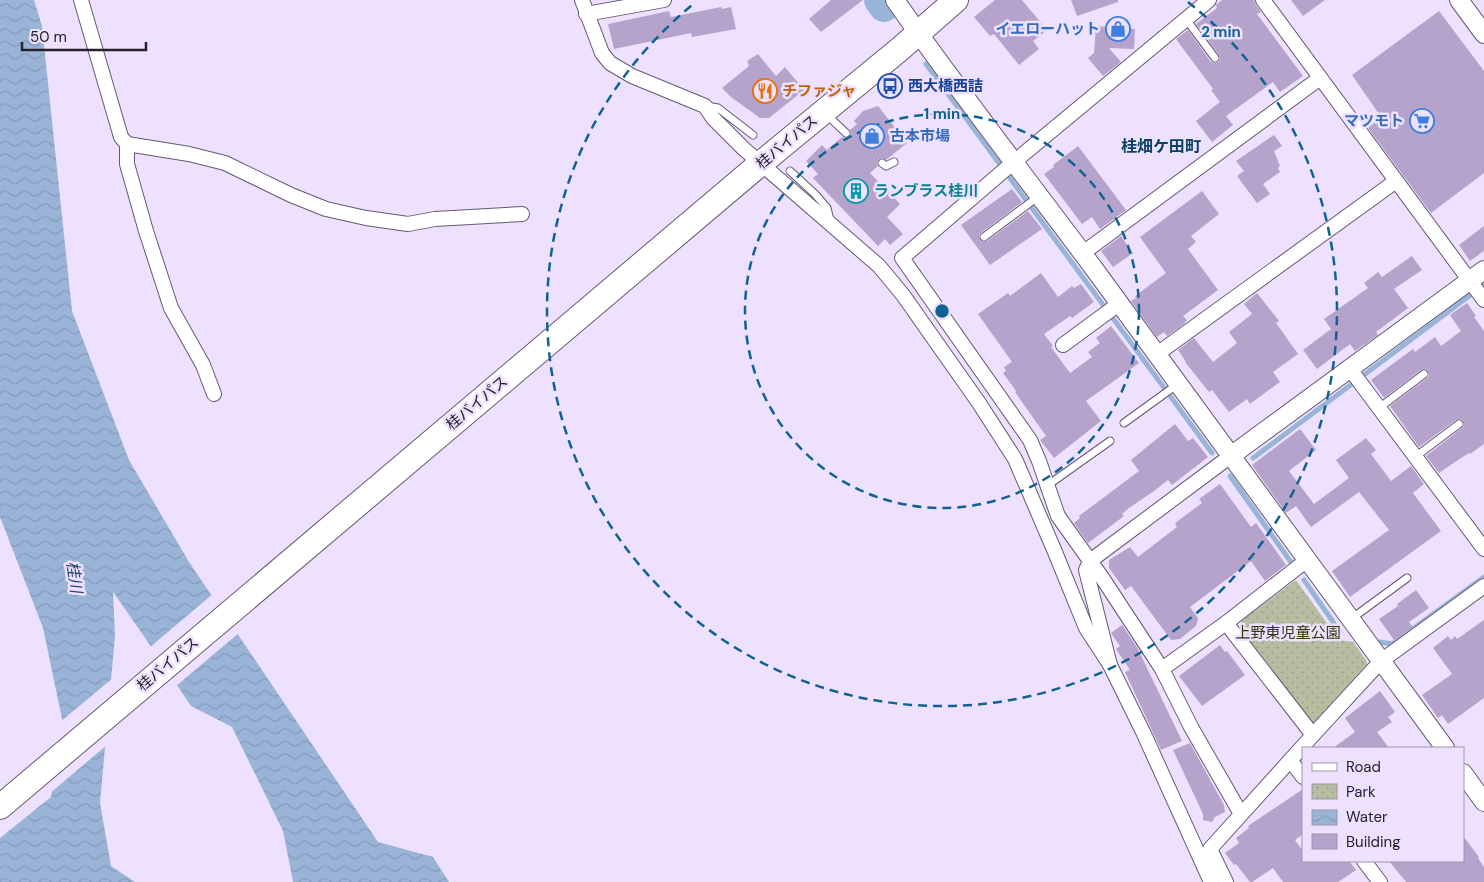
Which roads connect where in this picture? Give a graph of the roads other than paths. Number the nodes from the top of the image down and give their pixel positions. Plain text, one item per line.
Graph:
1 (82, 0) edge
2 (582, 0) edge
3 (664, 0) edge
4 (894, 0) edge
5 (956, 0) edge
6 (1209, 0) edge
7 (1263, 0) edge
8 (1459, 0) edge
9 (586, 14) junction
10 (1186, 19) junction
11 (917, 33) junction
12 (1484, 34) edge
13 (1215, 58) dead end
14 (1320, 78) junction
15 (706, 106) junction
16 (824, 112) junction
17 (846, 133) dead end
18 (753, 135) dead end
19 (127, 144) junction
20 (1015, 161) junction
21 (894, 162) dead end
22 (882, 163) dead end
23 (760, 164) junction
24 (790, 171) dead end
25 (1396, 181) junction
26 (1040, 195) junction
27 (522, 214) dead end
28 (831, 225) junction
29 (984, 237) dead end
30 (1083, 253) junction
31 (1484, 270) edge
32 (1470, 280) junction
33 (1484, 300) edge
34 (1111, 309) junction
35 (1063, 345) dead end
36 (1157, 354) junction
37 (1350, 369) junction
38 (1424, 374) dead end
39 (1171, 389) junction
40 (214, 394) dead end
41 (1379, 408) junction
42 (1124, 423) dead end
43 (1459, 424) dead end
44 (1110, 442) dead end
45 (1232, 455) junction
46 (1416, 457) junction
47 (1048, 485) junction
48 (1484, 549) edge
49 (1307, 560) junction
50 (1090, 561) junction
51 (1407, 578) dead end
52 (1484, 586) edge
53 (1350, 619) junction
54 (1226, 623) junction
55 (1382, 661) junction
56 (1110, 665) junction
57 (1162, 669) junction
58 (1313, 735) junction
59 (1444, 747) edge
60 (1290, 760) junction
61 (1464, 774) edge
62 (1302, 776) edge
63 (1484, 802) edge
64 (0, 806) edge
65 (1241, 814) junction
66 (1365, 862) edge
67 (1211, 882) edge
68 (1226, 882) edge
69 (1380, 882) edge

1 - 19 street
2 - 9 street
3 - 9 street
4 - 11 street
5 - 11 highway, 桂バイパス
6 - 10 street
7 - 14 street
8 - 12 street
9 - 15 street
10 - 13 lane
10 - 20 street
11 - 16 highway, 桂バイパス
11 - 20 street
14 - 25 street
14 - 30 street
15 - 18 lane
15 - 23 street
16 - 17 lane
16 - 23 highway, 桂バイパス
19 - 27 street
19 - 40 street
20 - 26 street
20 - 47 street
21 - 22 lane
23 - 28 street
23 - 64 highway, 桂バイパス
24 - 28 lane
25 - 32 street
25 - 36 street
26 - 29 lane
26 - 30 street
28 - 56 street
30 - 34 street
31 - 32 street
32 - 33 street
32 - 37 street
34 - 35 street
34 - 36 street
36 - 39 street
37 - 41 street
37 - 45 street
38 - 41 lane
39 - 42 lane
39 - 45 street
41 - 46 street
43 - 46 lane
44 - 47 lane
45 - 49 street
45 - 50 street
46 - 48 street
47 - 50 street
49 - 53 street
49 - 54 street
50 - 56 street
50 - 57 street
51 - 53 lane
52 - 55 street
53 - 55 street
54 - 57 street
54 - 58 street
55 - 58 street
55 - 59 street
56 - 67 street
57 - 65 street
58 - 60 street
60 - 62 street
60 - 65 street
61 - 63 street
65 - 68 street
66 - 69 street

